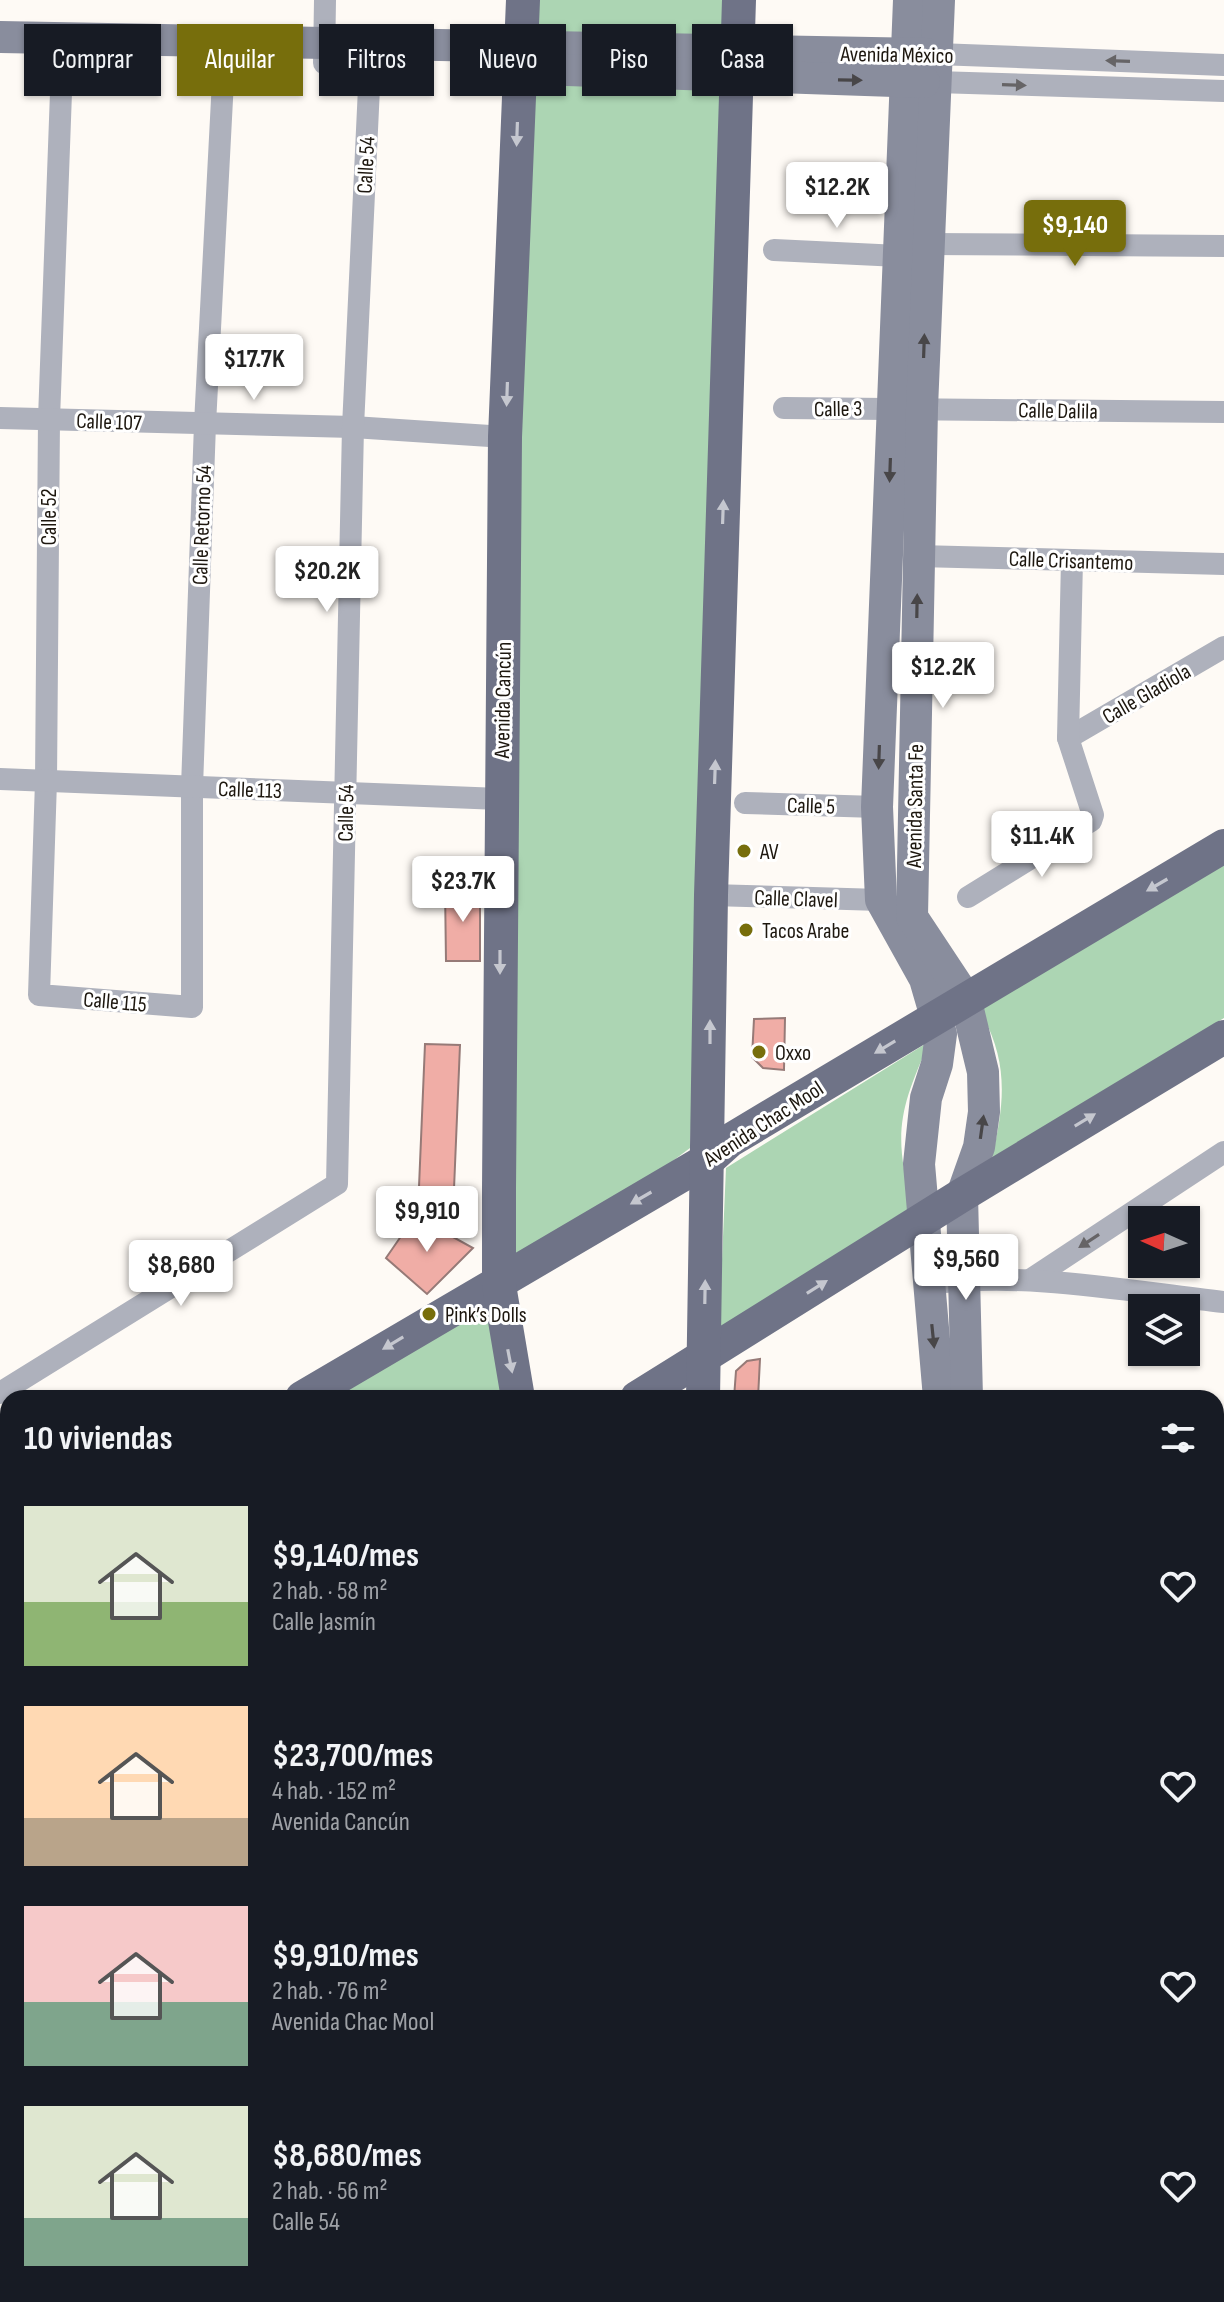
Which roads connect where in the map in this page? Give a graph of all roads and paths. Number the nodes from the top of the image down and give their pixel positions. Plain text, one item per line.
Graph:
1 (325, 0) edge
2 (523, 0) edge
3 (739, 0) edge
4 (909, 0) edge
5 (939, 0) edge
6 (325, 24) edge
7 (522, 24) edge
8 (738, 24) edge
9 (0, 37) edge
10 (24, 41) edge
11 (24, 54) edge
12 (0, 58) edge
13 (566, 59) edge
14 (692, 63) edge
15 (1171, 63) junction
16 (793, 65) edge
17 (1224, 65) edge
18 (921, 68) junction
19 (1170, 89) junction
20 (1224, 91) edge
21 (61, 96) edge
22 (223, 96) edge
23 (368, 96) edge
24 (519, 96) edge
25 (736, 96) edge
26 (1224, 246) edge
27 (774, 250) dead end
28 (913, 250) junction
29 (907, 407) junction
30 (784, 408) dead end
31 (1224, 412) edge
32 (0, 418) edge
33 (49, 419) junction
34 (205, 424) junction
35 (353, 427) junction
36 (505, 437) junction
37 (918, 556) junction
38 (1072, 560) junction
39 (1224, 564) edge
40 (1224, 647) edge
41 (1068, 738) junction
42 (0, 779) edge
43 (46, 781) junction
44 (192, 787) junction
45 (346, 793) junction
46 (500, 799) junction
47 (745, 803) dead end
48 (877, 807) junction
49 (1224, 846) edge
50 (711, 895) junction
51 (968, 897) dead end
52 (881, 900) junction
53 (39, 995) joint
54 (951, 1006) junction
55 (192, 1007) joint
56 (1224, 1037) edge
57 (716, 1145) junction
58 (1224, 1152) edge
59 (962, 1195) junction
60 (922, 1220) junction
61 (964, 1279) junction
62 (1030, 1280) junction
63 (928, 1284) junction
64 (499, 1285) junction
65 (1224, 1302) edge
66 (704, 1359) junction
67 (5, 1390) edge
68 (315, 1390) edge
69 (517, 1390) edge
70 (651, 1390) edge
71 (703, 1390) edge
72 (938, 1390) edge
73 (967, 1390) edge

1 - 6 street
2 - 7 main road, Avenida Cancún
3 - 8 main road
4 - 18 street, Avenida Santa Fe
5 - 18 street, Avenida Santa Fe
9 - 10 street, Avenida México
11 - 12 street, Avenida México
13 - 14 street, Avenida México
15 - 17 street, Avenida México
15 -> 18 street, Avenida México
15 - 19 street
16 - 18 street, Avenida México
18 -> 19 street, Avenida México
18 - 28 street, Avenida Santa Fe
19 - 20 street, Avenida México
21 - 33 street, Calle 52
22 - 34 street, Calle Retorno 54
23 - 35 street, Calle 54
24 -> 36 main road, Avenida Cancún
50 -> 25 main road
26 - 28 street
27 - 28 street
28 - 29 street, Avenida Santa Fe
29 - 30 street, Calle 3
29 - 31 street, Calle Dalila
29 - 37 street, Avenida Santa Fe
29 -> 48 street, Avenida Santa Fe
32 - 33 street, Calle 107
33 - 34 street, Calle 107
33 - 43 street, Calle 52
34 - 35 street, Calle 107
34 - 44 street, Calle Retorno 54
35 - 36 street, Calle 107
35 - 45 street, Calle 54
36 - 46 main road, Avenida Cancún
37 - 38 street, Calle Crisantemo
54 -> 37 street, Avenida Santa Fe
38 - 39 street, Calle Crisantemo
38 - 41 street, Calle Gladiola
40 - 41 street, Calle Gladiola
41 - 51 street, Calle Gladiola
42 - 43 street, Calle 113
43 - 44 street, Calle 113
43 - 53 street, Calle 52
44 - 45 street, Calle 113
44 - 55 street, Calle Retorno 54
45 - 46 street, Calle 113
45 - 67 street, Calle 54
46 -> 64 main road, Avenida Cancún
47 - 48 street, Calle 5
48 - 52 street, Avenida Santa Fe
49 -> 54 main road, Avenida Chac Mool
50 - 52 street, Calle Clavel
57 -> 50 main road
52 - 54 street, Avenida Santa Fe
53 - 55 street, Calle 115
54 -> 57 main road, Avenida Chac Mool
59 -> 54 street, Avenida Santa Fe
54 - 60 street, Avenida Santa Fe
59 -> 56 main road
57 -> 64 main road, Avenida Chac Mool
66 -> 57 main road
58 -> 62 street
59 - 60 main road
59 - 61 street, Avenida Santa Fe
60 - 63 street, Avenida Santa Fe
66 -> 60 main road
61 - 62 street
61 - 63 street
61 - 73 street, Avenida Santa Fe
62 - 65 street
63 -> 72 street, Avenida Santa Fe
64 -> 68 main road, Avenida Chac Mool
64 -> 69 main road, Avenida Cancún
66 - 70 main road
66 - 71 main road

